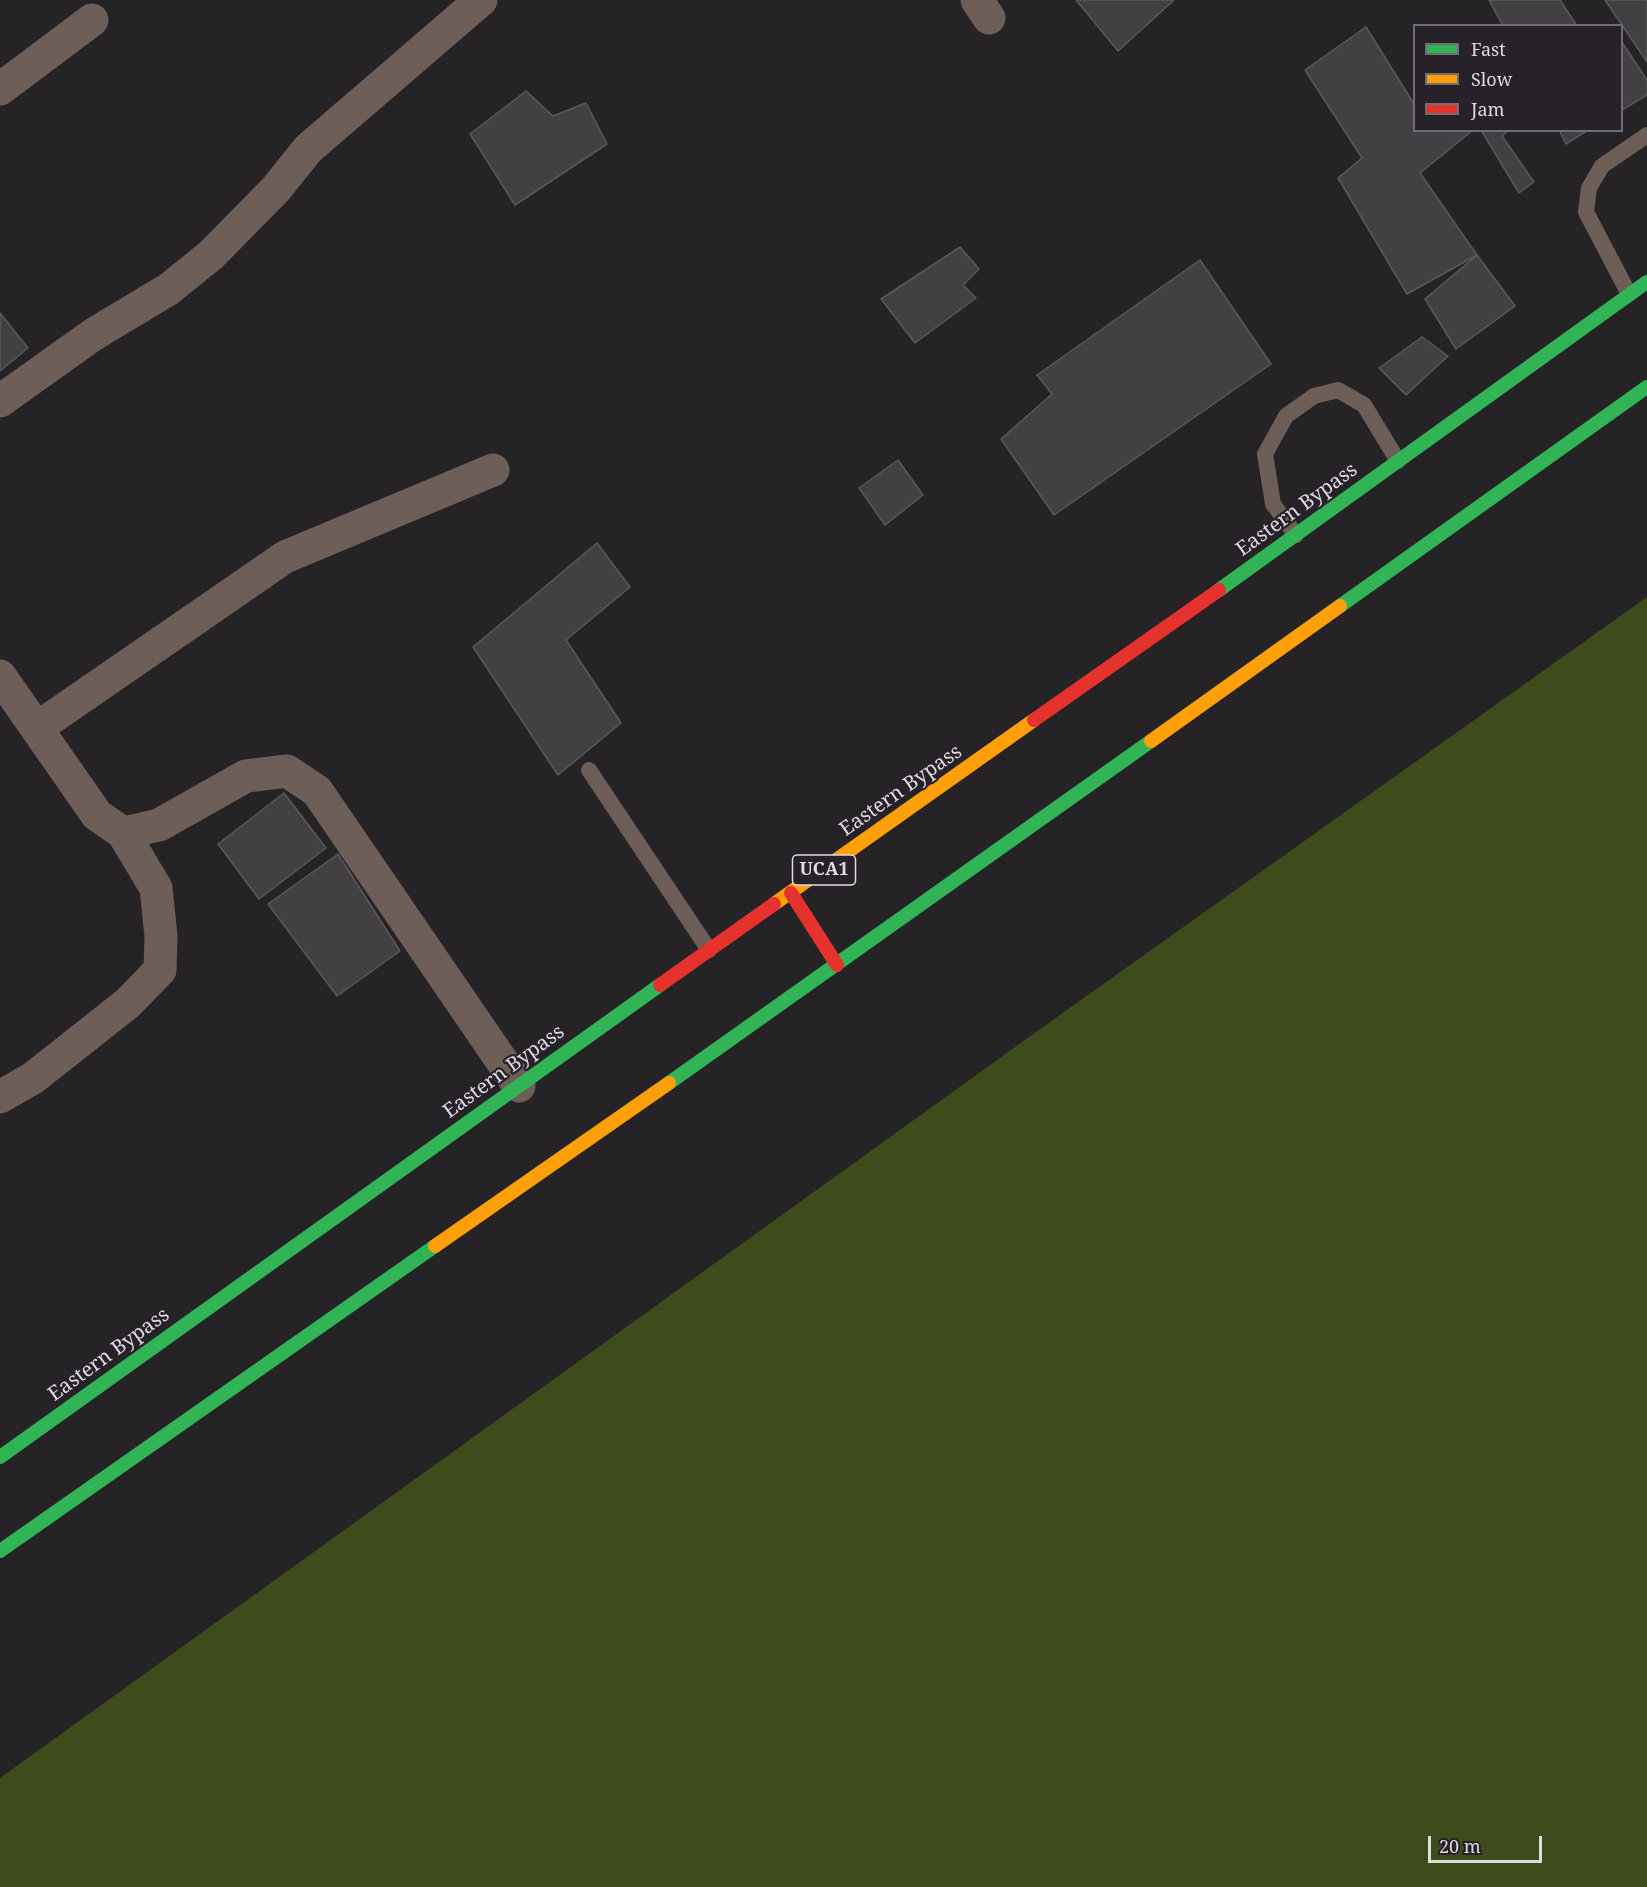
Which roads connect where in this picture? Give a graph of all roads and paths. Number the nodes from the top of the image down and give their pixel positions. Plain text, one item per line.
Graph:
1 (482, 0) edge
2 (92, 20) dead end
3 (0, 89) edge
4 (1647, 135) edge
5 (1647, 282) edge
6 (1629, 294) junction
7 (1647, 387) edge
8 (0, 400) edge
9 (1398, 461) junction
10 (493, 470) dead end
11 (1296, 536) junction
12 (0, 676) edge
13 (37, 728) junction
14 (589, 770) dead end
15 (123, 833) junction
16 (791, 893) junction
17 (709, 950) junction
18 (837, 965) junction
19 (519, 1086) junction
20 (0, 1097) edge
21 (0, 1457) edge
22 (0, 1551) edge

1 - 8 street
2 - 3 street
4 - 6 lane
5 - 6 main road, Eastern Bypass / UCA1
6 - 9 main road, Eastern Bypass / UCA1
7 - 18 main road
9 - 11 main road, Eastern Bypass / UCA1
9 - 11 lane
10 - 13 street
11 - 16 main road, Eastern Bypass / UCA1
12 - 13 street
13 - 15 street
14 - 17 lane
15 - 19 street
15 - 20 street
16 - 17 main road, Eastern Bypass / UCA1
16 - 18 main road
17 - 19 main road, Eastern Bypass / UCA1
18 - 22 main road
19 - 21 main road, Eastern Bypass / UCA1

